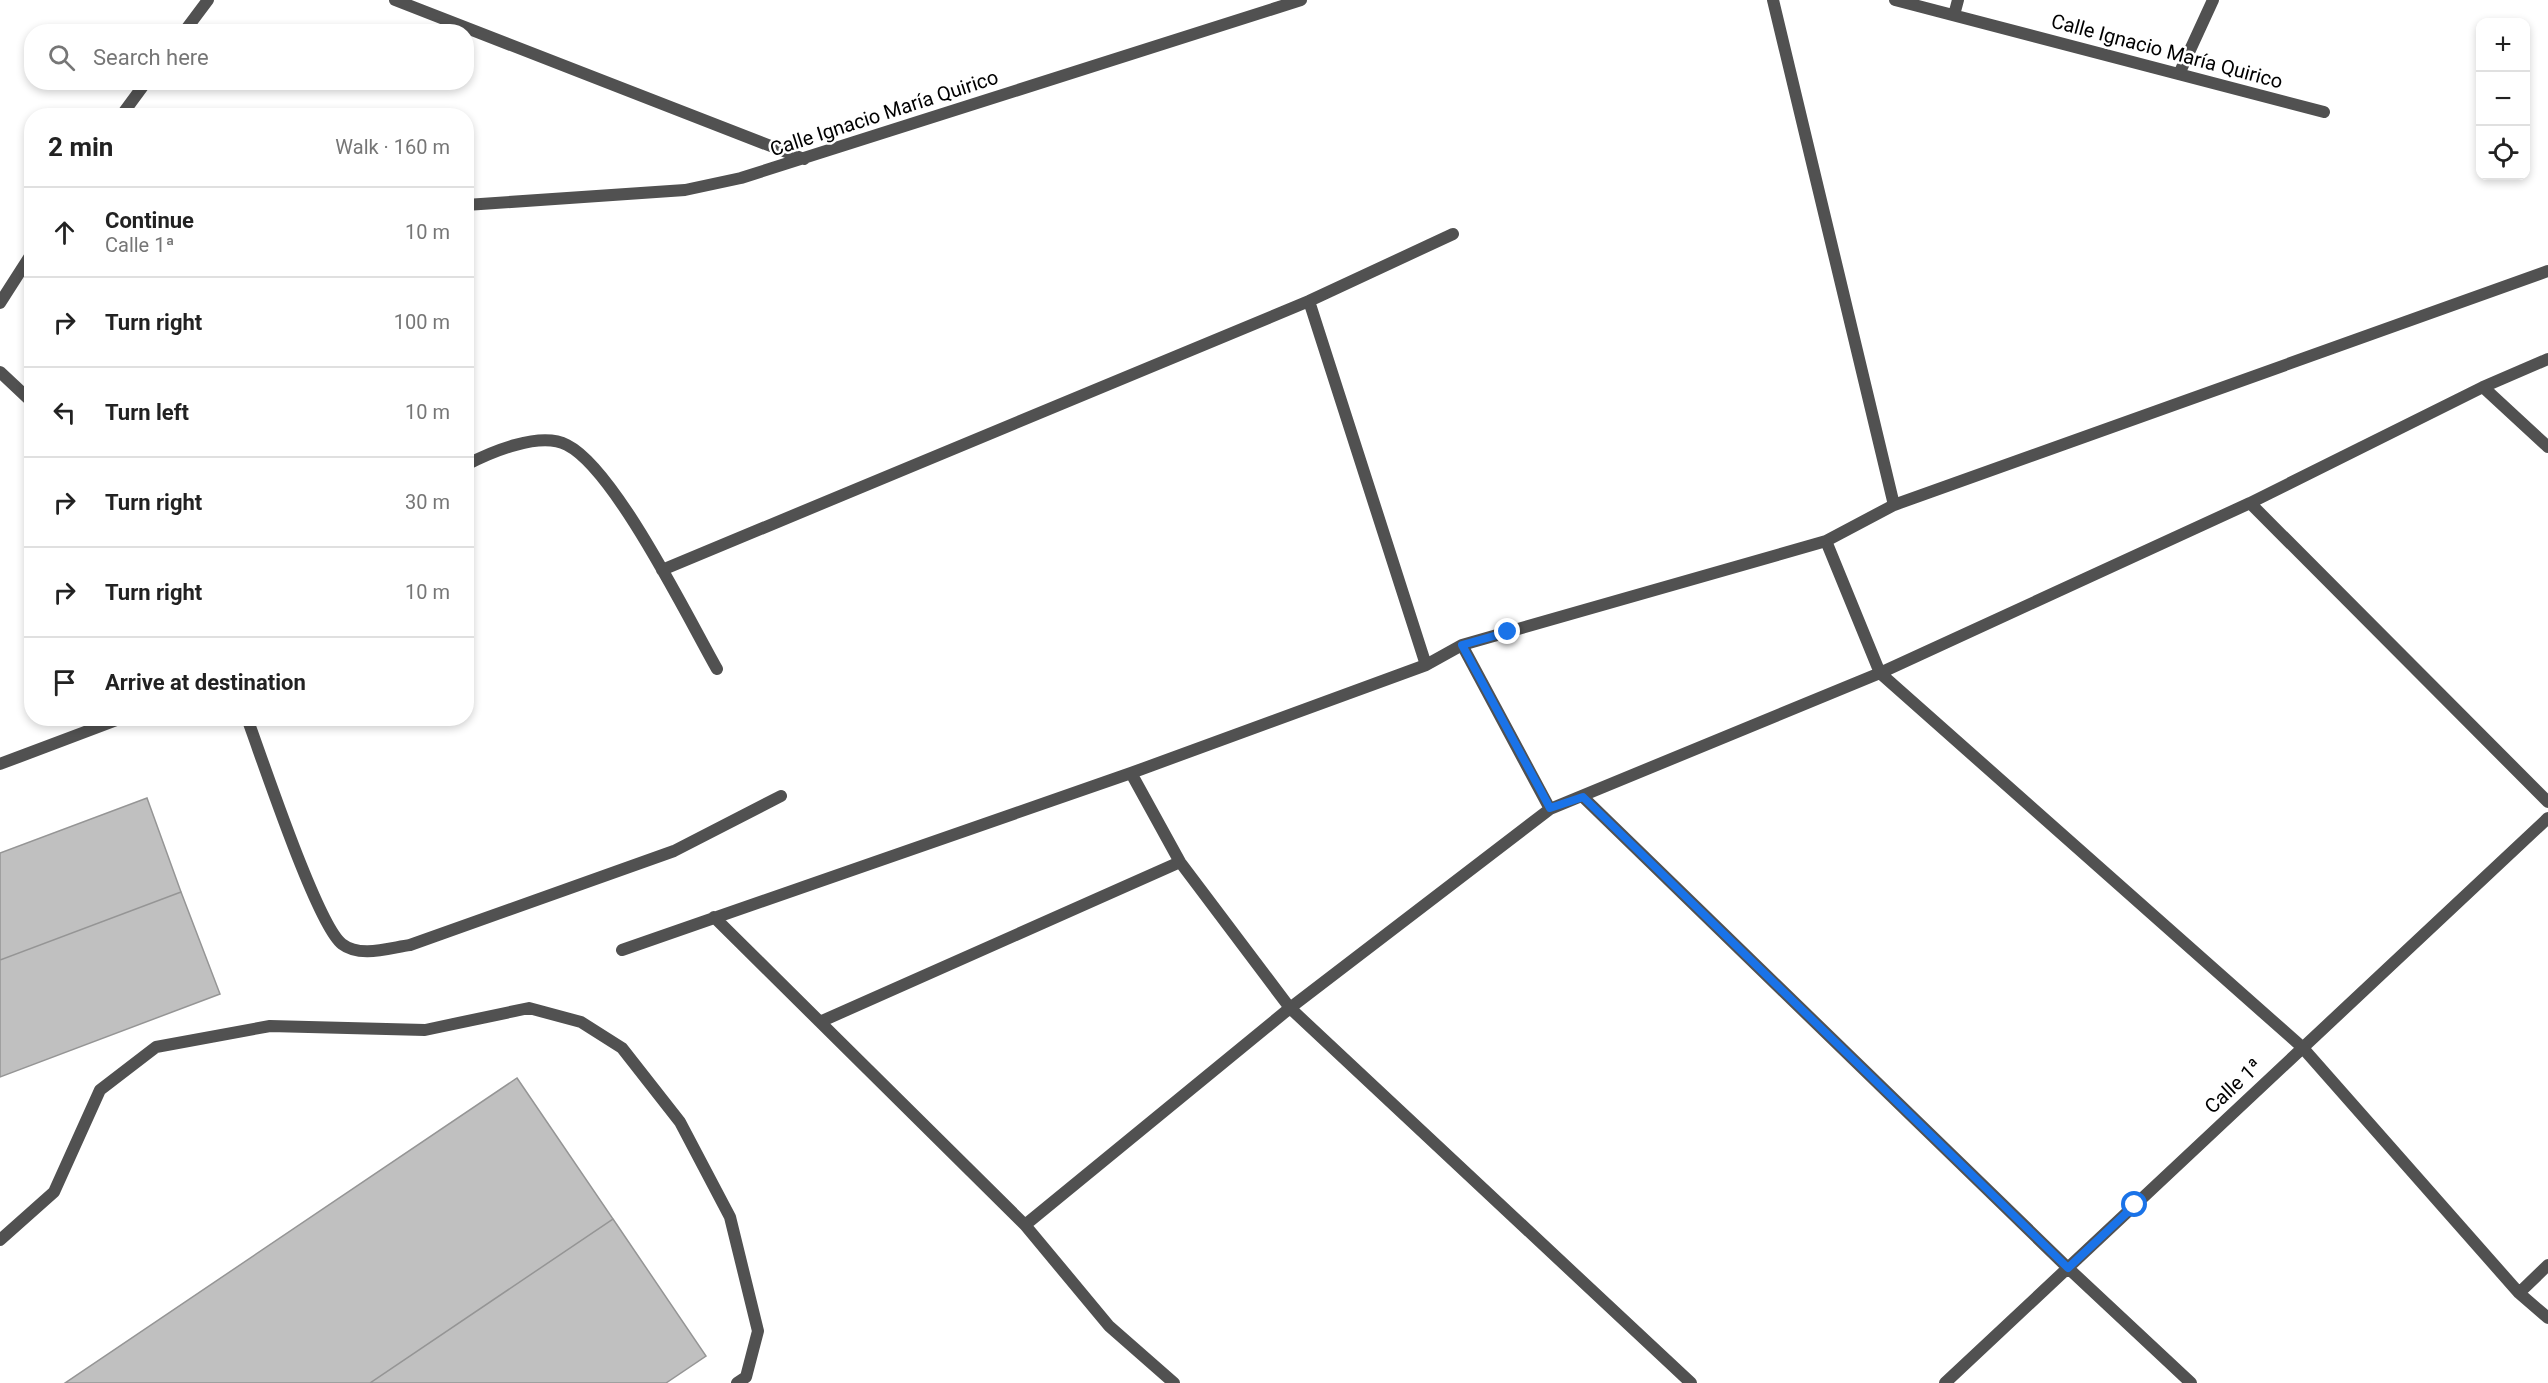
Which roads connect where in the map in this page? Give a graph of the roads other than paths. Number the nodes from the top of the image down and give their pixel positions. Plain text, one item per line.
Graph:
1 (208, 0) edge
2 (394, 0) edge
3 (1301, 0) edge
4 (1773, 0) edge
5 (1895, 0) edge
6 (1958, 0) edge
7 (2213, 0) edge
8 (1954, 15) junction
9 (190, 24) edge
10 (456, 24) edge
11 (474, 31) edge
12 (2179, 74) junction
13 (140, 90) edge
14 (127, 108) edge
15 (2324, 112) dead end
16 (804, 159) junction
17 (474, 204) edge
18 (1453, 234) dead end
19 (24, 266) edge
20 (2548, 271) edge
21 (1309, 301) junction
22 (0, 303) edge
23 (2548, 359) edge
24 (0, 372) edge
25 (2483, 387) junction
26 (24, 394) edge
27 (2548, 447) edge
28 (474, 461) edge
29 (2250, 503) junction
30 (1894, 505) junction
31 (1826, 541) junction
32 (662, 570) junction
33 (1462, 645) junction
34 (1426, 665) junction
35 (717, 669) dead end
36 (1880, 673) junction
37 (101, 726) edge
38 (250, 726) edge
39 (0, 764) edge
40 (1131, 773) junction
41 (781, 796) dead end
42 (1583, 797) junction
43 (2548, 802) edge
44 (1550, 808) junction
45 (2548, 818) edge
46 (1180, 861) junction
47 (714, 917) junction
48 (622, 950) dead end
49 (1290, 1008) junction
50 (822, 1021) junction
51 (2302, 1047) junction
52 (1026, 1225) junction
53 (0, 1240) edge
54 (2548, 1266) edge
55 (2068, 1268) junction
56 (2519, 1293) junction
57 (2548, 1318) edge
58 (737, 1383) edge
59 (1174, 1383) edge
60 (1691, 1383) edge
61 (1945, 1383) edge
62 (2191, 1383) edge

1 - 9 street
2 - 10 street
3 - 16 street, Calle Ignacio María Quirico
4 - 30 street
5 - 8 street, Calle Ignacio María Quirico
6 - 8 street
7 - 12 street
8 - 12 street, Calle Ignacio María Quirico
11 - 16 street
12 - 15 street, Calle Ignacio María Quirico
13 - 14 street
16 - 17 street, Calle Ignacio María Quirico
18 - 21 street
19 - 22 street
20 - 30 street
21 - 32 street
21 - 34 street
23 - 25 street
24 - 26 street
25 - 27 street
25 - 29 street
28 - 32 street
29 - 36 street
29 - 43 street
30 - 31 street
31 - 33 street
31 - 36 street
32 - 35 street
33 - 34 street
33 - 44 street
34 - 40 street
36 - 42 street
36 - 51 street
37 - 39 street
38 - 41 street
40 - 46 street
40 - 47 street
42 - 44 street
42 - 55 street
44 - 49 street
45 - 51 street, Calle 1ª
46 - 49 street
46 - 50 street
47 - 48 street
47 - 50 street
49 - 52 street
49 - 60 street
50 - 52 street
51 - 55 street, Calle 1ª
51 - 56 street
52 - 59 street
53 - 58 street
54 - 56 street
55 - 61 street, Calle 1ª
55 - 62 street
56 - 57 street

